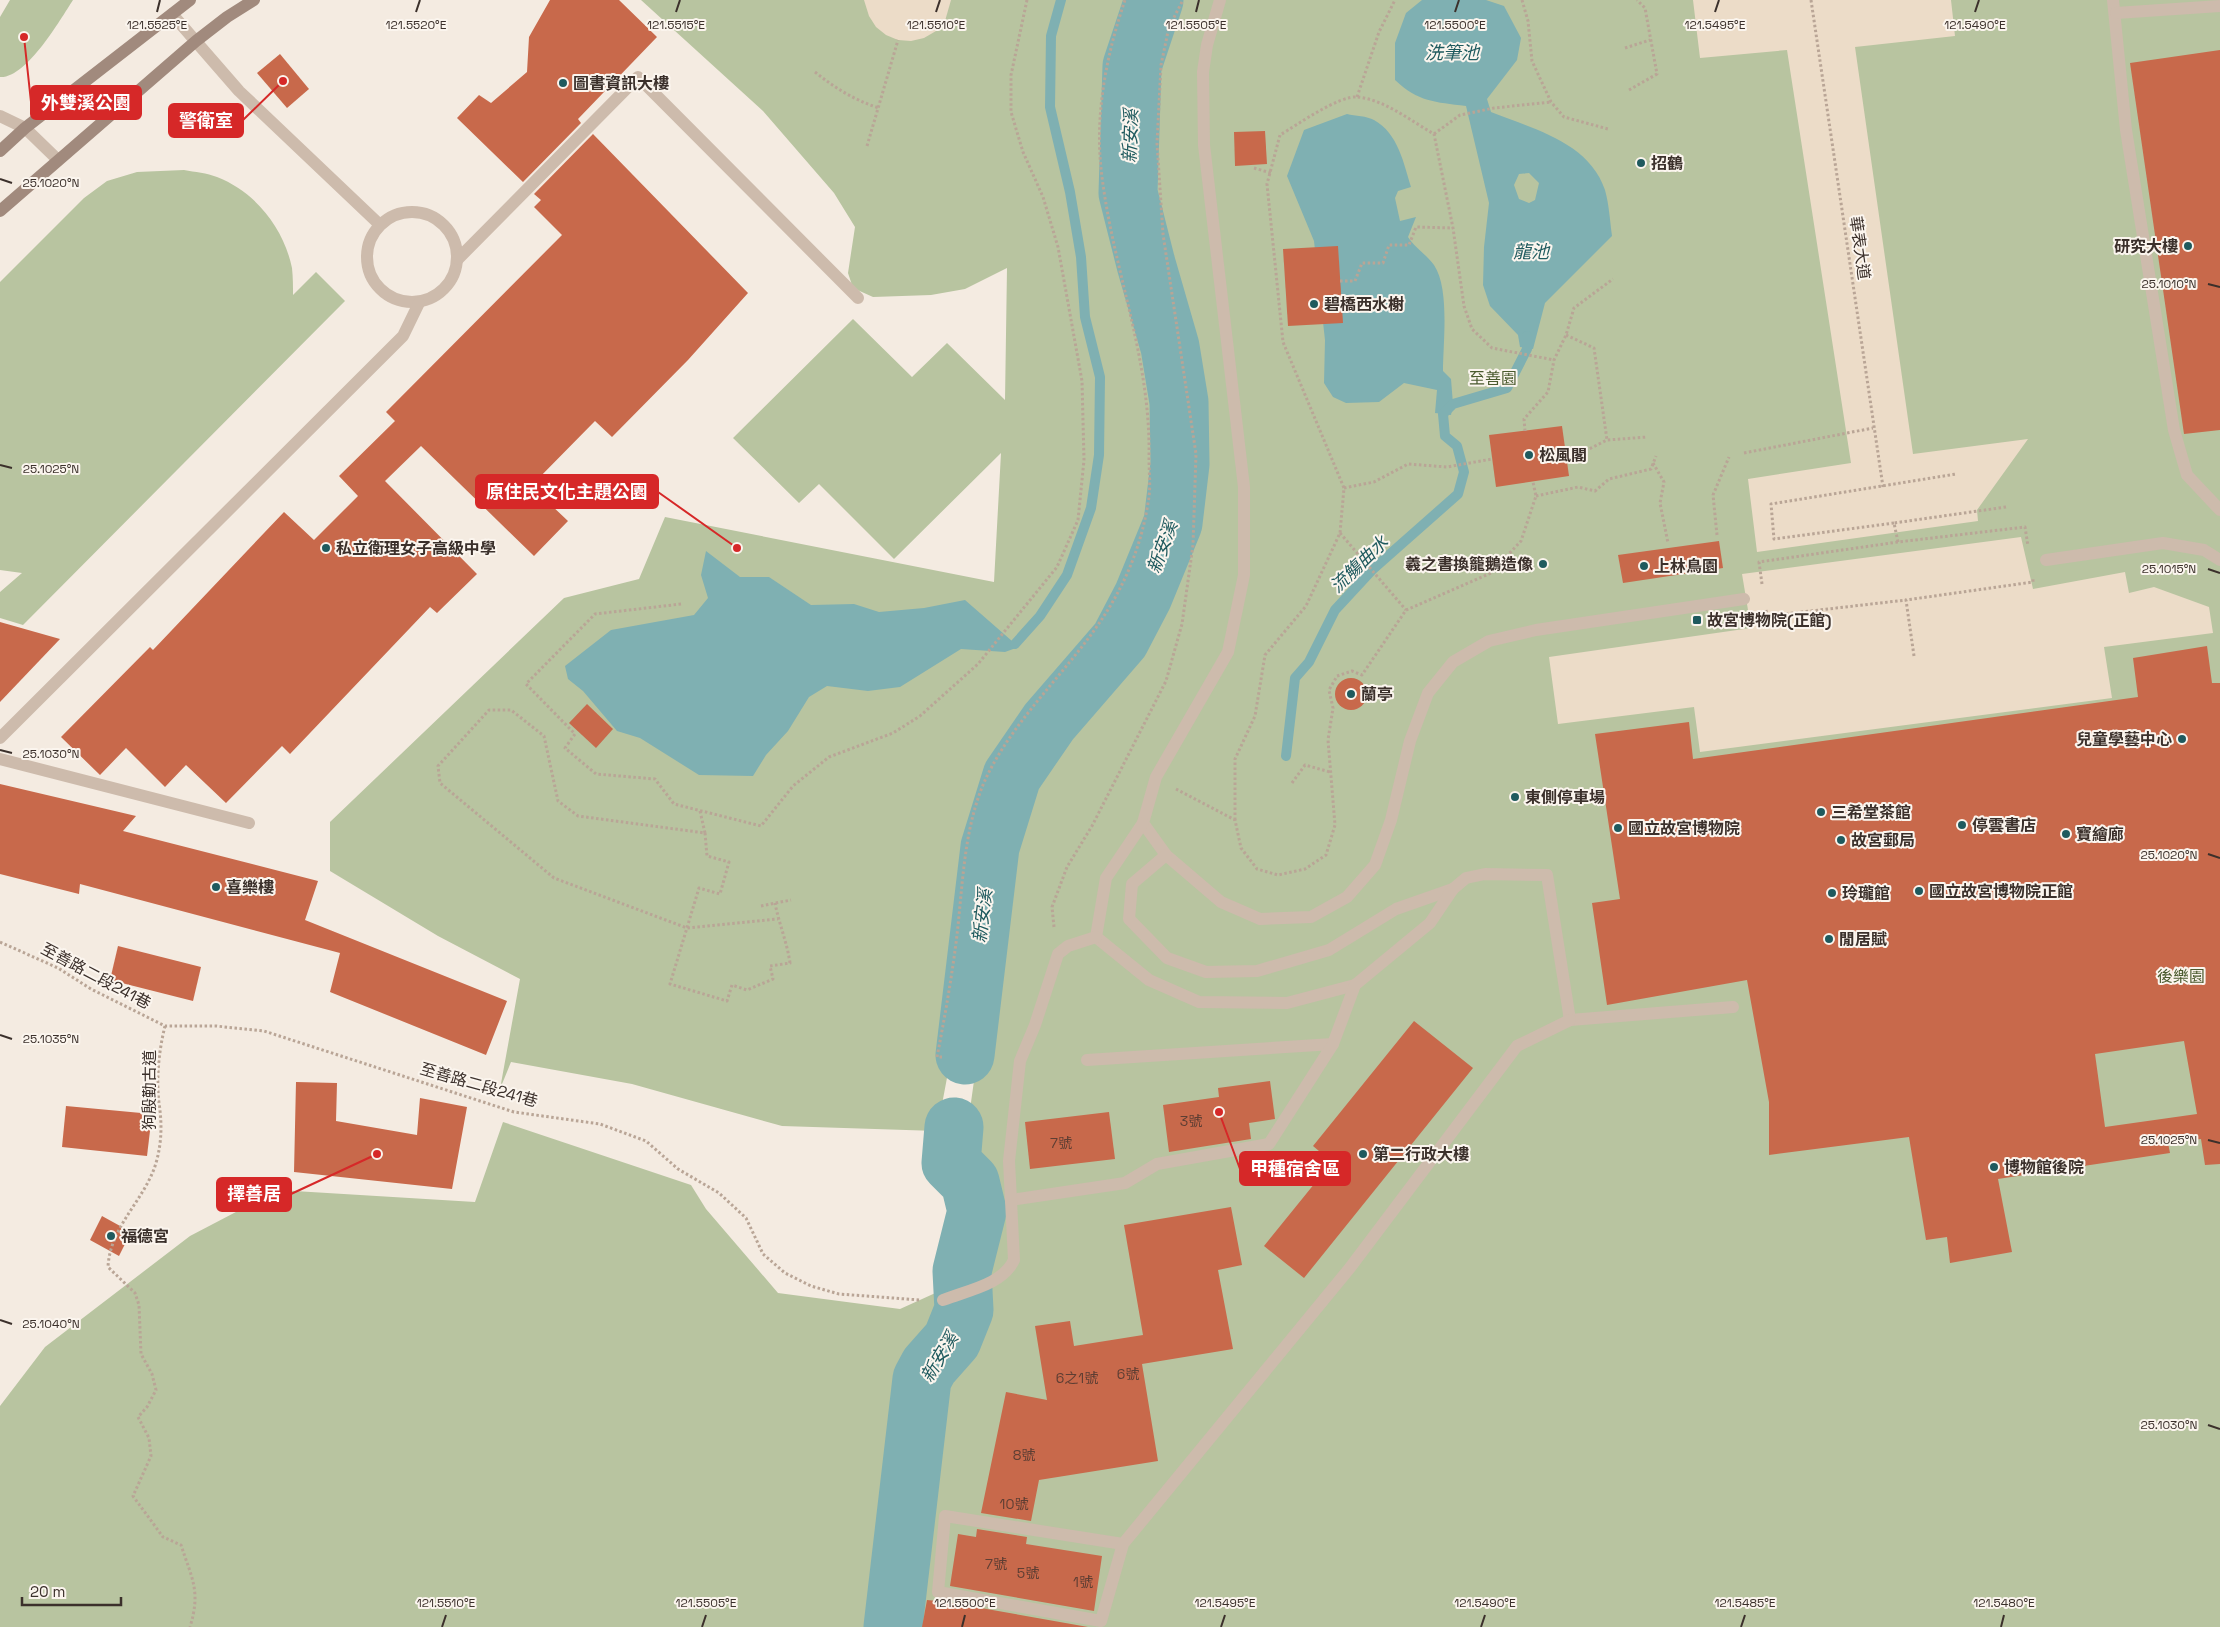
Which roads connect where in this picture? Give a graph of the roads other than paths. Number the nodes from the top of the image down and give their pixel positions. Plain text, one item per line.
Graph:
1 (190, 0) edge
2 (254, 0) edge
3 (1220, 0) edge
4 (2113, 0) edge
5 (2220, 6) edge
6 (2116, 13) junction
7 (172, 14) junction
8 (196, 41) junction
9 (0, 116) edge
10 (25, 128) junction
11 (0, 151) edge
12 (58, 160) junction
13 (0, 211) edge
14 (378, 224) junction
15 (458, 259) junction
16 (858, 298) dead end
17 (419, 303) junction
18 (2220, 510) edge
19 (2046, 560) dead end
20 (2220, 560) edge
21 (1744, 599) dead end
22 (0, 738) edge
23 (0, 759) edge
24 (250, 823) dead end
25 (1143, 823) junction
26 (1166, 855) junction
27 (1453, 889) junction
28 (1096, 937) junction
29 (1355, 985) junction
30 (1733, 1008) dead end
31 (1570, 1020) junction
32 (1333, 1044) junction
33 (1087, 1060) dead end
34 (1011, 1200) junction
35 (943, 1300) road end
36 (1123, 1544) junction

1 - 7 street
2 - 8 street
3 - 25 lane
4 - 6 lane
5 - 6 lane
6 - 18 lane
7 - 8 lane
7 - 10 street
8 - 12 street
8 - 14 lane
9 - 10 lane
10 - 11 street
10 - 12 lane
12 - 13 street
14 - 15 lane
14 - 17 lane
15 - 16 lane
15 - 17 lane
17 - 22 lane
19 - 20 lane
21 - 26 lane
23 - 24 lane
25 - 26 lane
25 - 28 lane
26 - 27 lane
27 - 29 lane
27 - 31 lane
28 - 29 lane
28 - 34 lane
29 - 32 lane
30 - 31 lane
31 - 36 lane
32 - 33 lane
32 - 34 lane
34 - 35 lane
36 - 36 lane

